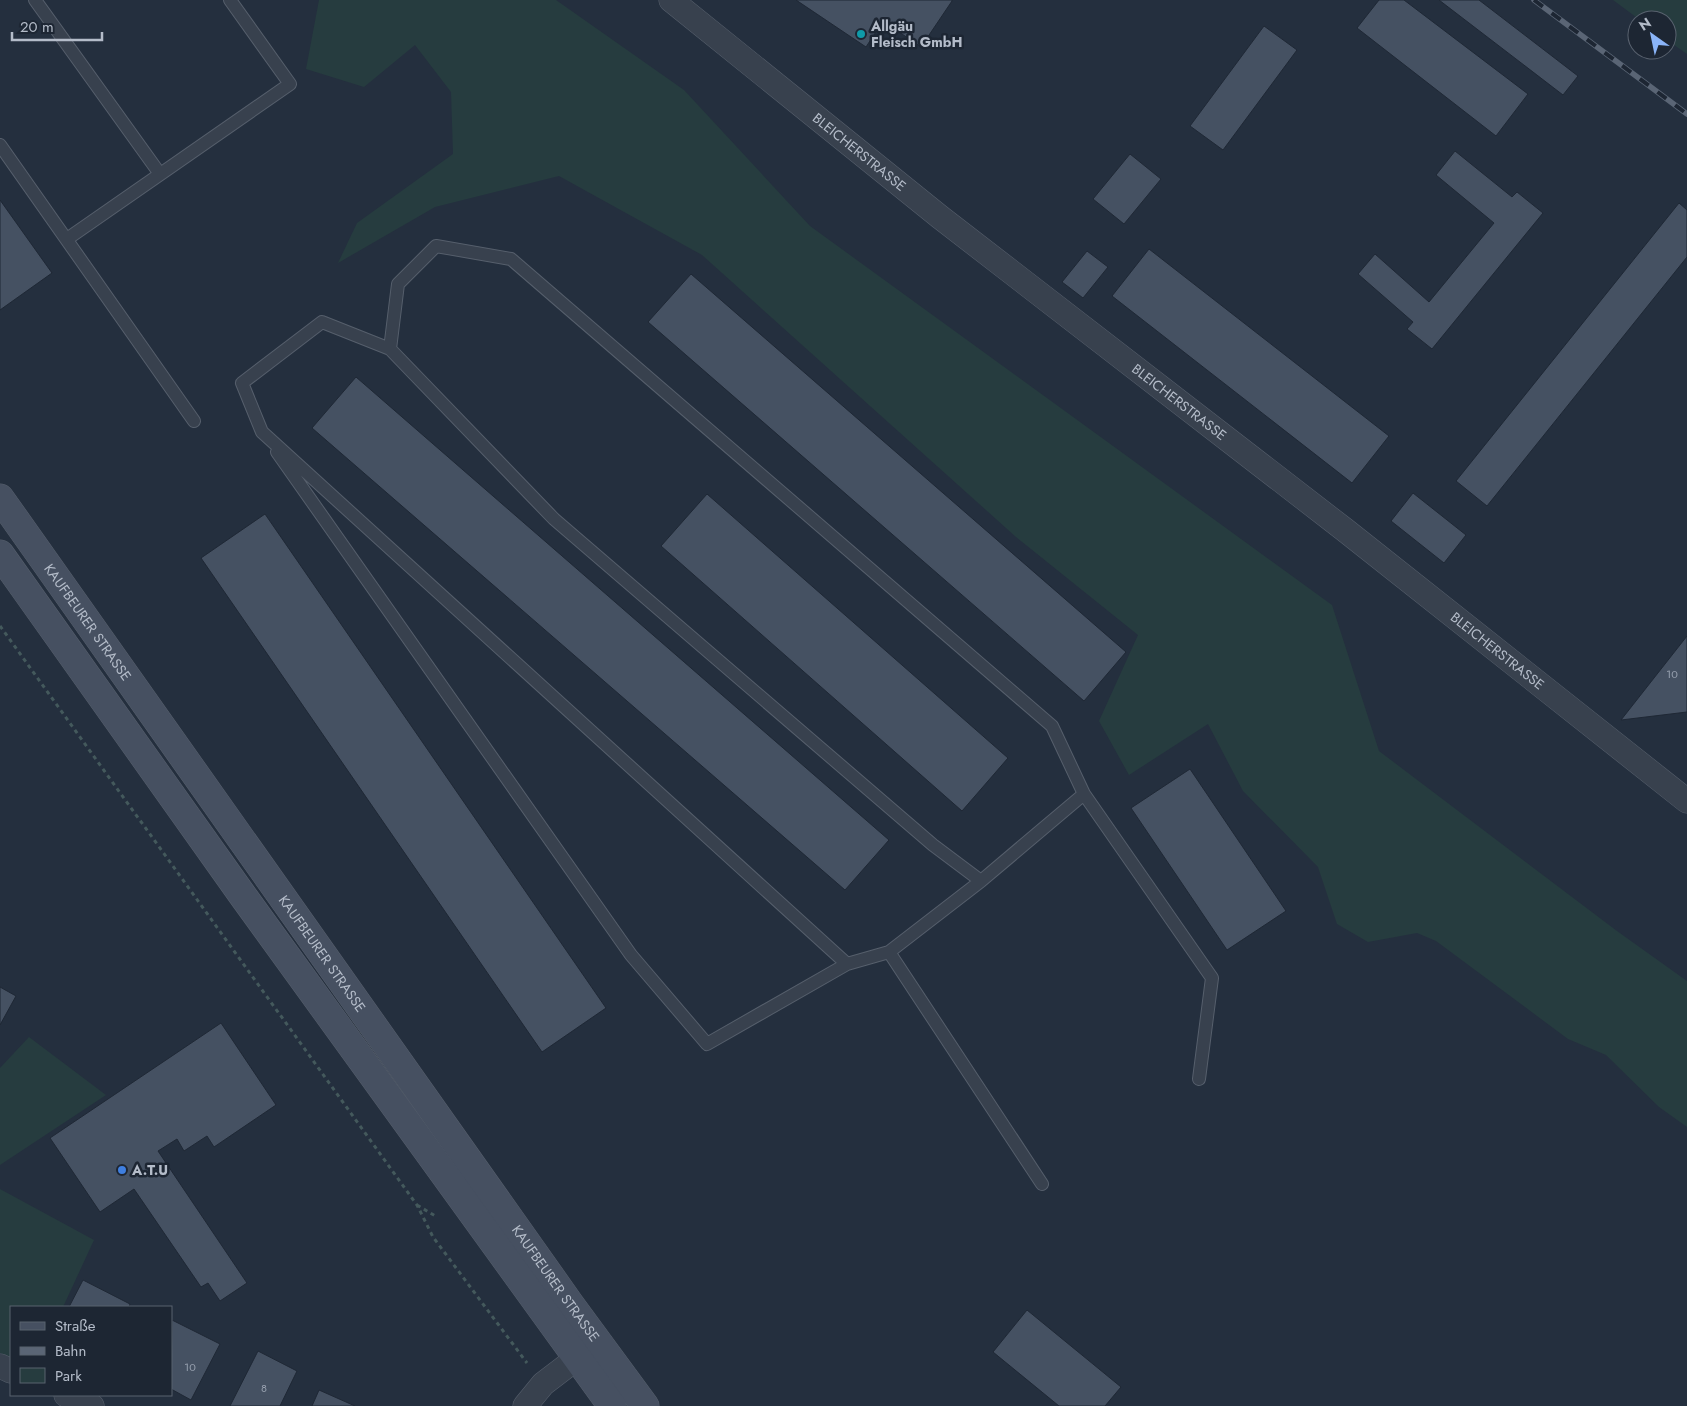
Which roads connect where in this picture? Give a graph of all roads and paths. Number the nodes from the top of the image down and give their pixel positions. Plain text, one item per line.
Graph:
1 (35, 0) edge
2 (230, 0) edge
3 (671, 0) edge
4 (0, 145) edge
5 (160, 174) junction
6 (67, 240) junction
7 (390, 349) junction
8 (194, 421) dead end
9 (262, 432) junction
10 (0, 498) edge
11 (0, 554) edge
12 (0, 626) edge
13 (1084, 794) junction
14 (1687, 801) edge
15 (981, 881) junction
16 (889, 952) junction
17 (847, 964) junction
18 (1199, 1079) dead end
19 (1042, 1184) dead end
20 (577, 1358) junction
21 (543, 1384) junction
22 (68, 1396) edge
23 (92, 1406) edge
24 (526, 1406) edge
25 (612, 1406) edge
26 (645, 1406) edge

1 - 5 lane
2 - 5 lane
3 - 14 street, BLEICHERSTRASSE
4 - 6 lane
5 - 6 lane
6 - 8 lane
7 - 9 lane
7 - 13 lane
7 - 15 lane
9 - 17 lane
9 - 17 lane
10 - 26 main road, KAUFBEURER STRASSE
11 - 20 main road, KAUFBEURER STRASSE
12 - 21 path
13 - 15 lane
13 - 18 lane
15 - 16 lane
16 - 17 lane
16 - 19 lane
20 - 21 street
20 - 25 main road, KAUFBEURER STRASSE
21 - 24 street
22 - 23 street

